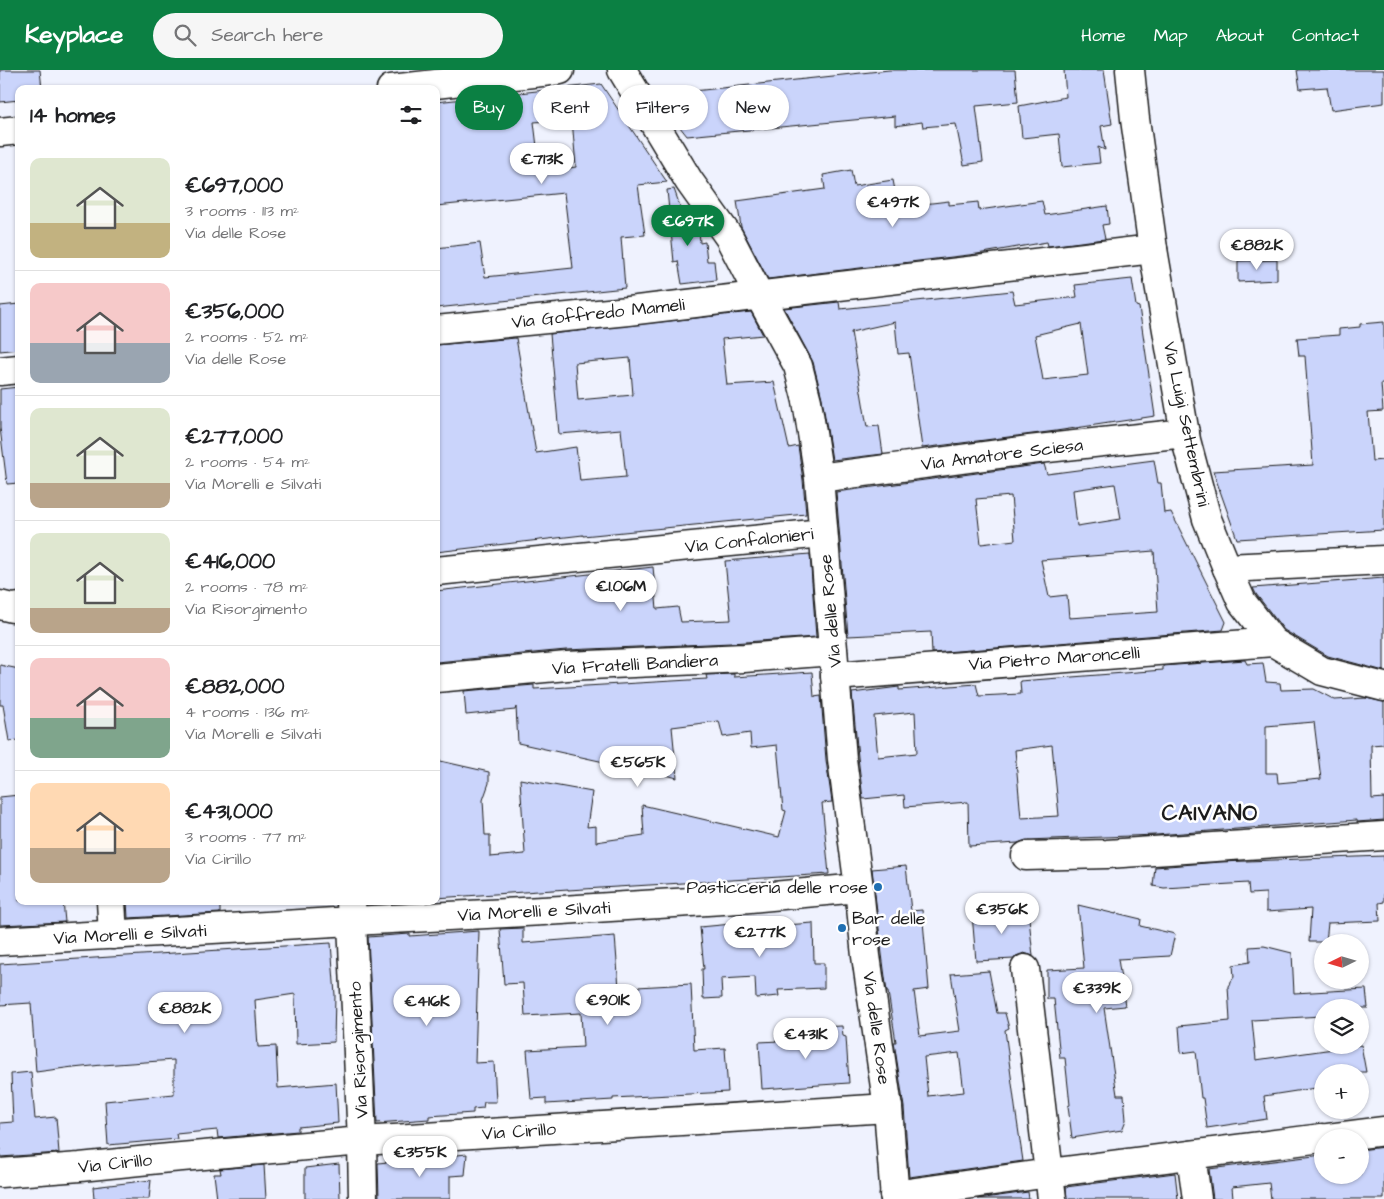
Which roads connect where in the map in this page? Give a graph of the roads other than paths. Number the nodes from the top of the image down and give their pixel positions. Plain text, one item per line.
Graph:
1 (560, 70) edge
2 (622, 70) edge
3 (1130, 70) edge
4 (427, 85) edge
5 (15, 130) edge
6 (0, 132) edge
7 (1153, 249) junction
8 (759, 295) junction
9 (440, 330) edge
10 (15, 369) edge
11 (0, 371) edge
12 (1185, 433) junction
13 (818, 478) junction
14 (823, 533) junction
15 (1384, 560) edge
16 (1227, 568) junction
17 (440, 571) edge
18 (0, 605) edge
19 (15, 608) edge
20 (1273, 642) junction
21 (834, 664) junction
22 (440, 678) edge
23 (1384, 687) edge
24 (1384, 836) edge
25 (1026, 856) dead end
26 (859, 888) junction
27 (111, 905) edge
28 (351, 911) edge
29 (113, 935) junction
30 (0, 941) edge
31 (1025, 969) dead end
32 (888, 1108) junction
33 (1384, 1131) edge
34 (1369, 1133) edge
35 (1314, 1139) edge
36 (362, 1141) junction
37 (1191, 1155) junction
38 (0, 1173) edge
39 (1051, 1186) edge
40 (895, 1197) edge
41 (363, 1199) edge
42 (1197, 1199) edge

1 - 4 street
2 - 8 street, Via delle Rose
3 - 7 street, Via Luigi Settembrini
5 - 6 street
7 - 8 street, Via Goffredo Mameli
7 - 12 street, Via Luigi Settembrini
8 - 9 street, Via Goffredo Mameli
8 - 13 street, Via delle Rose
10 - 11 street
12 - 13 street, Via Amatore Sciesa
12 - 16 street, Via Luigi Settembrini
13 - 14 street, Via delle Rose
14 - 17 street, Via Confalonieri
14 - 21 street, Via delle Rose
15 - 16 street
16 - 20 street, Via Luigi Settembrini
18 - 19 street
20 - 21 street, Via Pietro Maroncelli
20 - 23 street, Via Luigi Settembrini
21 - 22 street, Via Fratelli Bandiera
21 - 26 street, Via delle Rose
24 - 25 street
26 - 28 street, Via Morelli e Silvati
26 - 32 street, Via delle Rose
27 - 29 street
28 - 29 street, Via Morelli e Silvati
28 - 36 street, Via Risorgimento
29 - 30 street, Via Morelli e Silvati
31 - 39 street
32 - 36 street, Via Cirillo
32 - 40 street, Via delle Rose
33 - 34 street
35 - 37 street
36 - 38 street, Via Cirillo
36 - 41 street, Via Risorgimento
37 - 39 street
37 - 42 street
39 - 40 street

